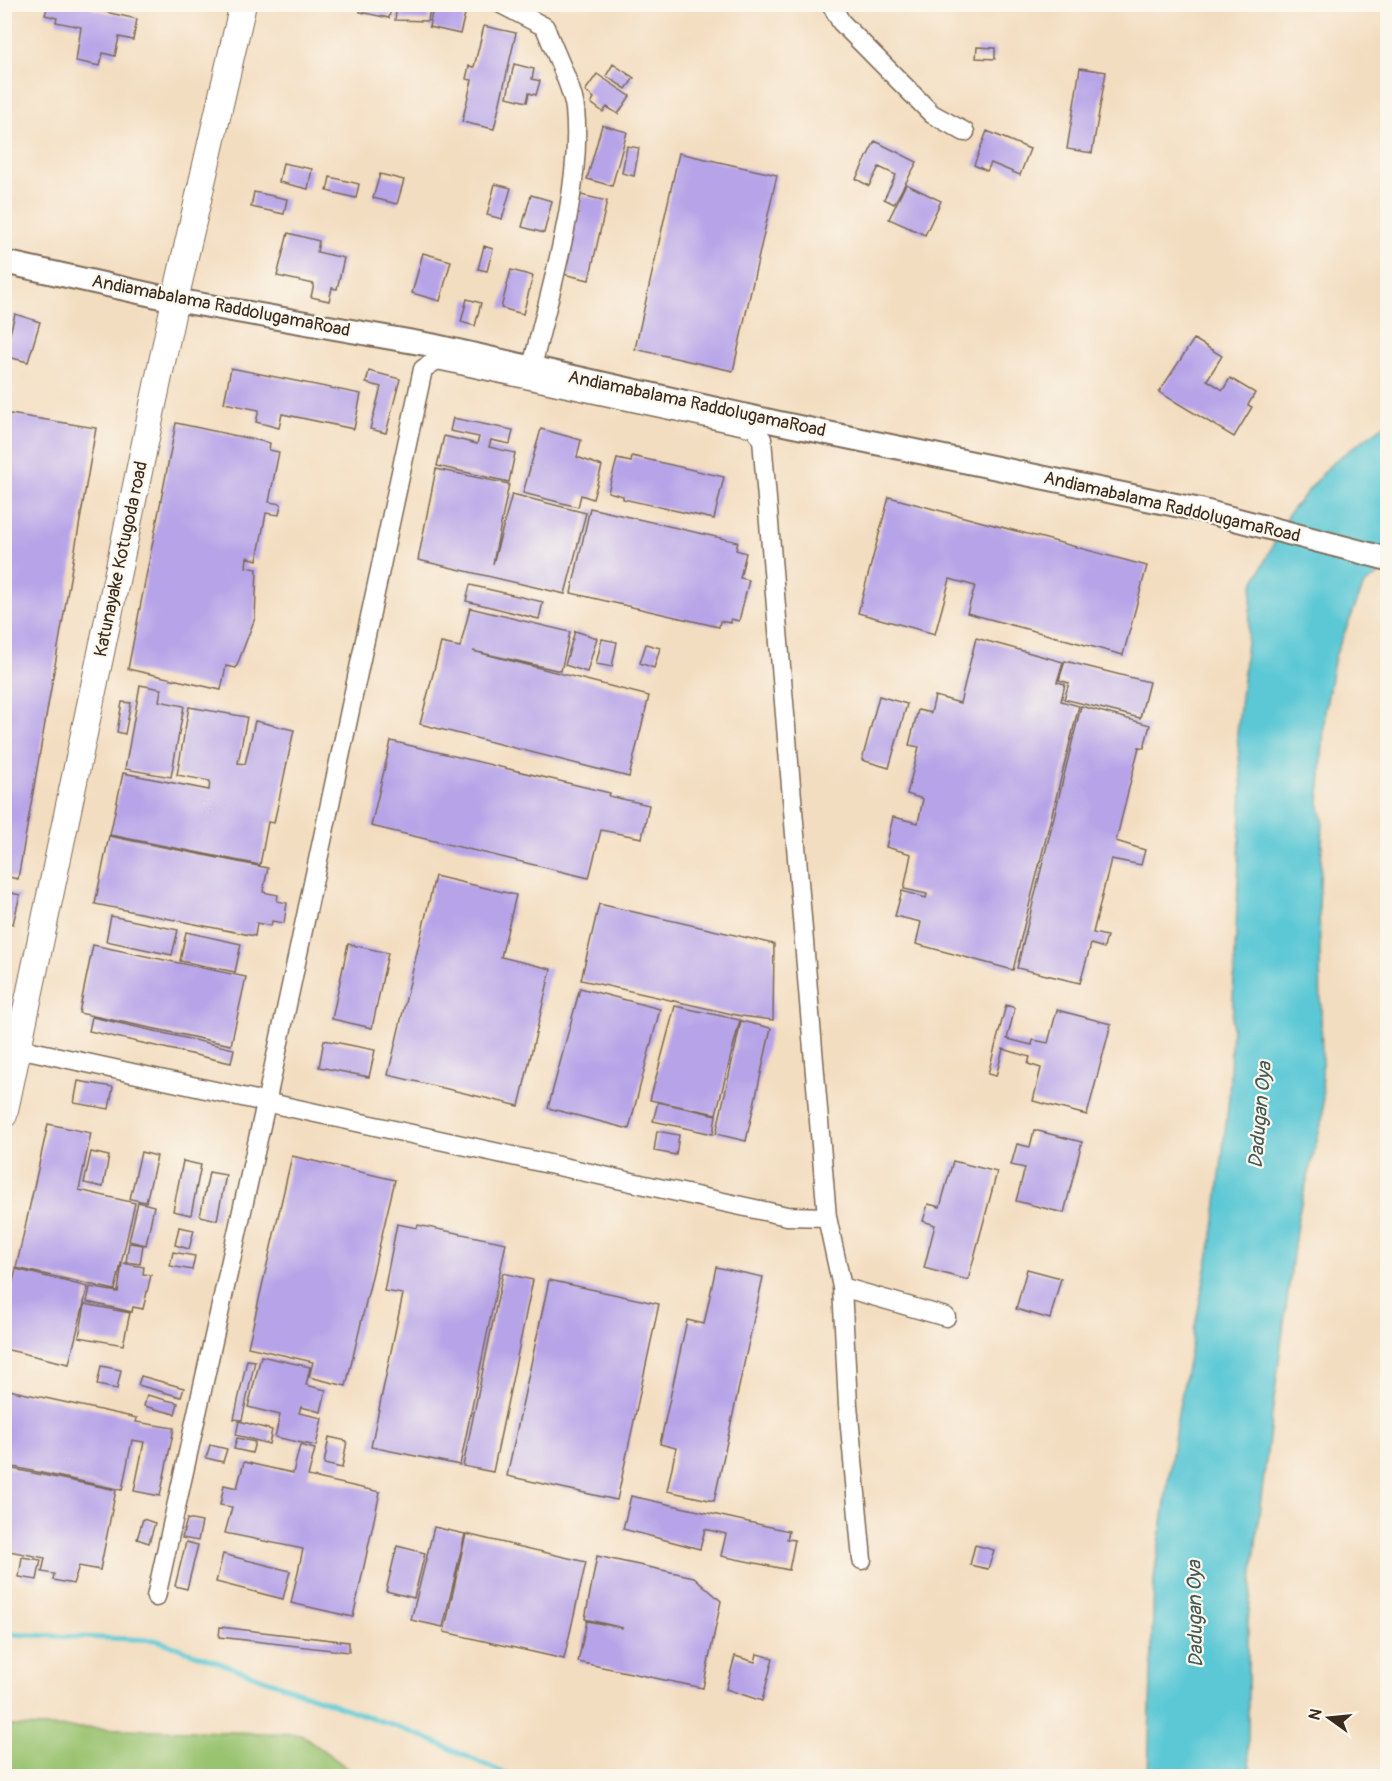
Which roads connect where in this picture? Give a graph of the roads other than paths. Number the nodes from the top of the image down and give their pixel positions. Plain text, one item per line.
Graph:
1 (243, 4) edge
2 (501, 4) edge
3 (831, 4) edge
4 (965, 132) dead end
5 (4, 262) edge
6 (175, 300) junction
7 (532, 367) junction
8 (1388, 559) edge
9 (18, 1048) junction
10 (266, 1103) junction
11 (4, 1115) edge
12 (827, 1217) junction
13 (842, 1287) junction
14 (946, 1317) dead end
15 (862, 1560) dead end
16 (156, 1597) dead end

1 - 6 main road, Katunayake Kotugoda road
2 - 7 street
3 - 4 street
5 - 6 street, Andiamabalama RaddolugamaRoad
6 - 7 street, Andiamabalama RaddolugamaRoad
6 - 9 main road, Katunayake Kotugoda road
7 - 8 street, Andiamabalama RaddolugamaRoad
9 - 10 street
9 - 11 main road, Katunayake Kotugoda road
10 - 12 street
10 - 12 street
10 - 16 street
12 - 13 street
13 - 14 street
13 - 15 street

